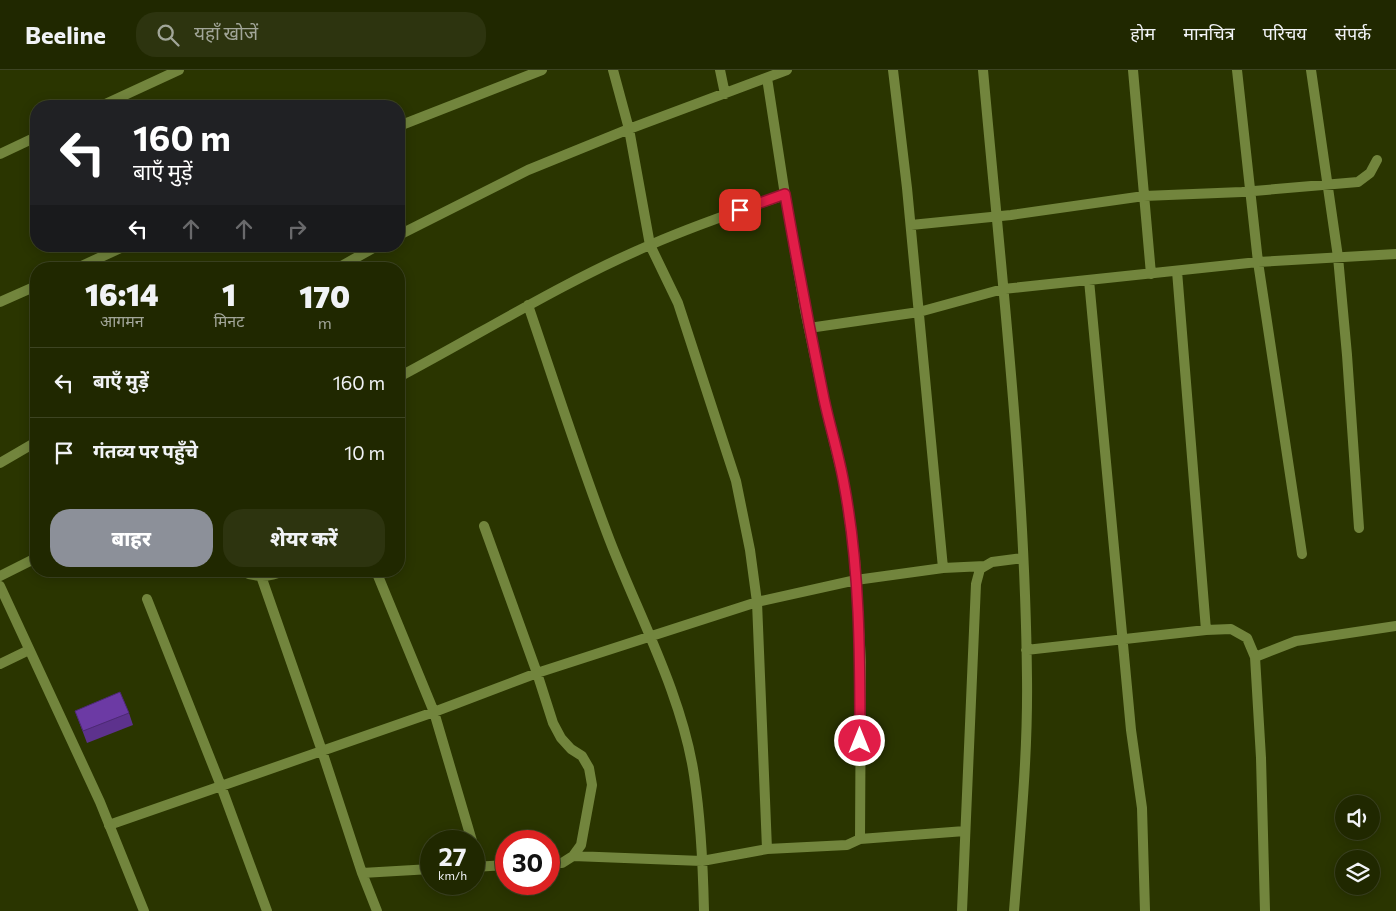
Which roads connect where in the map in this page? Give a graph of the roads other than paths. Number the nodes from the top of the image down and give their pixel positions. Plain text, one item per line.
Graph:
1 (178, 70) edge
2 (542, 70) edge
3 (613, 70) edge
4 (720, 70) edge
5 (787, 70) edge
6 (893, 70) edge
7 (983, 70) edge
8 (1133, 70) edge
9 (1237, 70) edge
10 (1311, 70) edge
11 (767, 78) junction
12 (725, 94) junction
13 (114, 100) edge
14 (405, 124) edge
15 (628, 129) junction
16 (30, 140) edge
17 (0, 154) edge
18 (1377, 160) dead end
19 (1327, 184) junction
20 (1250, 191) junction
21 (785, 194) junction
22 (1144, 196) junction
23 (996, 215) junction
24 (911, 225) junction
25 (405, 232) edge
26 (650, 245) junction
27 (112, 252) edge
28 (366, 252) edge
29 (1396, 254) edge
30 (1338, 258) junction
31 (90, 262) edge
32 (348, 262) edge
33 (1258, 262) junction
34 (1177, 271) junction
35 (1150, 274) junction
36 (1089, 280) junction
37 (30, 289) edge
38 (1003, 289) junction
39 (0, 302) edge
40 (528, 305) junction
41 (919, 312) junction
42 (809, 328) junction
43 (405, 373) edge
44 (30, 446) edge
45 (0, 463) edge
46 (484, 526) dead end
47 (1359, 528) dead end
48 (1302, 554) dead end
49 (1023, 558) junction
50 (30, 561) edge
51 (985, 566) junction
52 (943, 568) junction
53 (0, 576) edge
54 (261, 577) edge
55 (378, 577) edge
56 (856, 580) junction
57 (0, 586) edge
58 (147, 599) dead end
59 (757, 602) junction
60 (1396, 626) edge
61 (1206, 630) junction
62 (650, 636) junction
63 (1123, 639) junction
64 (29, 650) junction
65 (1026, 650) junction
66 (1256, 656) junction
67 (0, 664) edge
68 (538, 673) junction
69 (434, 712) junction
70 (322, 751) junction
71 (221, 786) junction
72 (109, 825) junction
73 (469, 830) edge
74 (965, 830) junction
75 (860, 838) junction
76 (767, 849) junction
77 (573, 856) junction
78 (702, 861) junction
79 (560, 863) edge
80 (420, 870) edge
81 (362, 873) junction
82 (144, 911) edge
83 (267, 911) edge
84 (376, 911) edge
85 (704, 911) edge
86 (962, 911) edge
87 (1014, 911) edge
88 (1145, 911) edge
89 (1264, 911) edge

1 - 13 street
2 - 14 street
3 - 15 street
4 - 12 street
5 - 11 street
6 - 24 street
7 - 23 street
8 - 22 street
9 - 20 street
10 - 19 street
11 - 12 street
11 - 21 street
12 - 15 street
15 - 25 street
15 - 26 street
16 - 17 street
18 - 19 street
19 - 20 street
19 - 30 street
20 - 22 street
20 - 33 street
21 - 26 street
21 - 42 street
22 - 23 street
22 - 35 street
23 - 24 street
23 - 38 street
24 - 41 street
26 - 40 street
26 - 59 street
27 - 31 street
28 - 32 street
29 - 30 street
30 - 33 street
30 - 47 street
33 - 34 street
33 - 48 street
34 - 35 street
34 - 61 street
35 - 36 street
36 - 38 street
36 - 63 street
37 - 39 street
38 - 41 street
38 - 49 street
40 - 43 street
40 - 62 street
41 - 42 street
41 - 52 street
42 - 56 street
44 - 45 street
46 - 68 street
49 - 51 street
49 - 65 street
50 - 53 street
51 - 52 street
51 - 74 street
52 - 56 street
54 - 70 street
55 - 69 street
56 - 59 street
56 - 75 street
57 - 64 street
58 - 71 street
59 - 62 street
59 - 76 street
60 - 66 street
61 - 63 street
61 - 66 street
62 - 68 street
62 - 78 street
63 - 65 street
63 - 88 street
64 - 67 street
64 - 72 street
65 - 87 street
66 - 89 street
68 - 69 street
68 - 77 street
69 - 70 street
69 - 73 street
70 - 71 street
70 - 81 street
71 - 72 street
71 - 83 street
72 - 82 street
74 - 75 street
74 - 86 street
75 - 76 street
76 - 78 street
77 - 78 street
77 - 79 street
78 - 85 street
80 - 81 street
81 - 84 street

